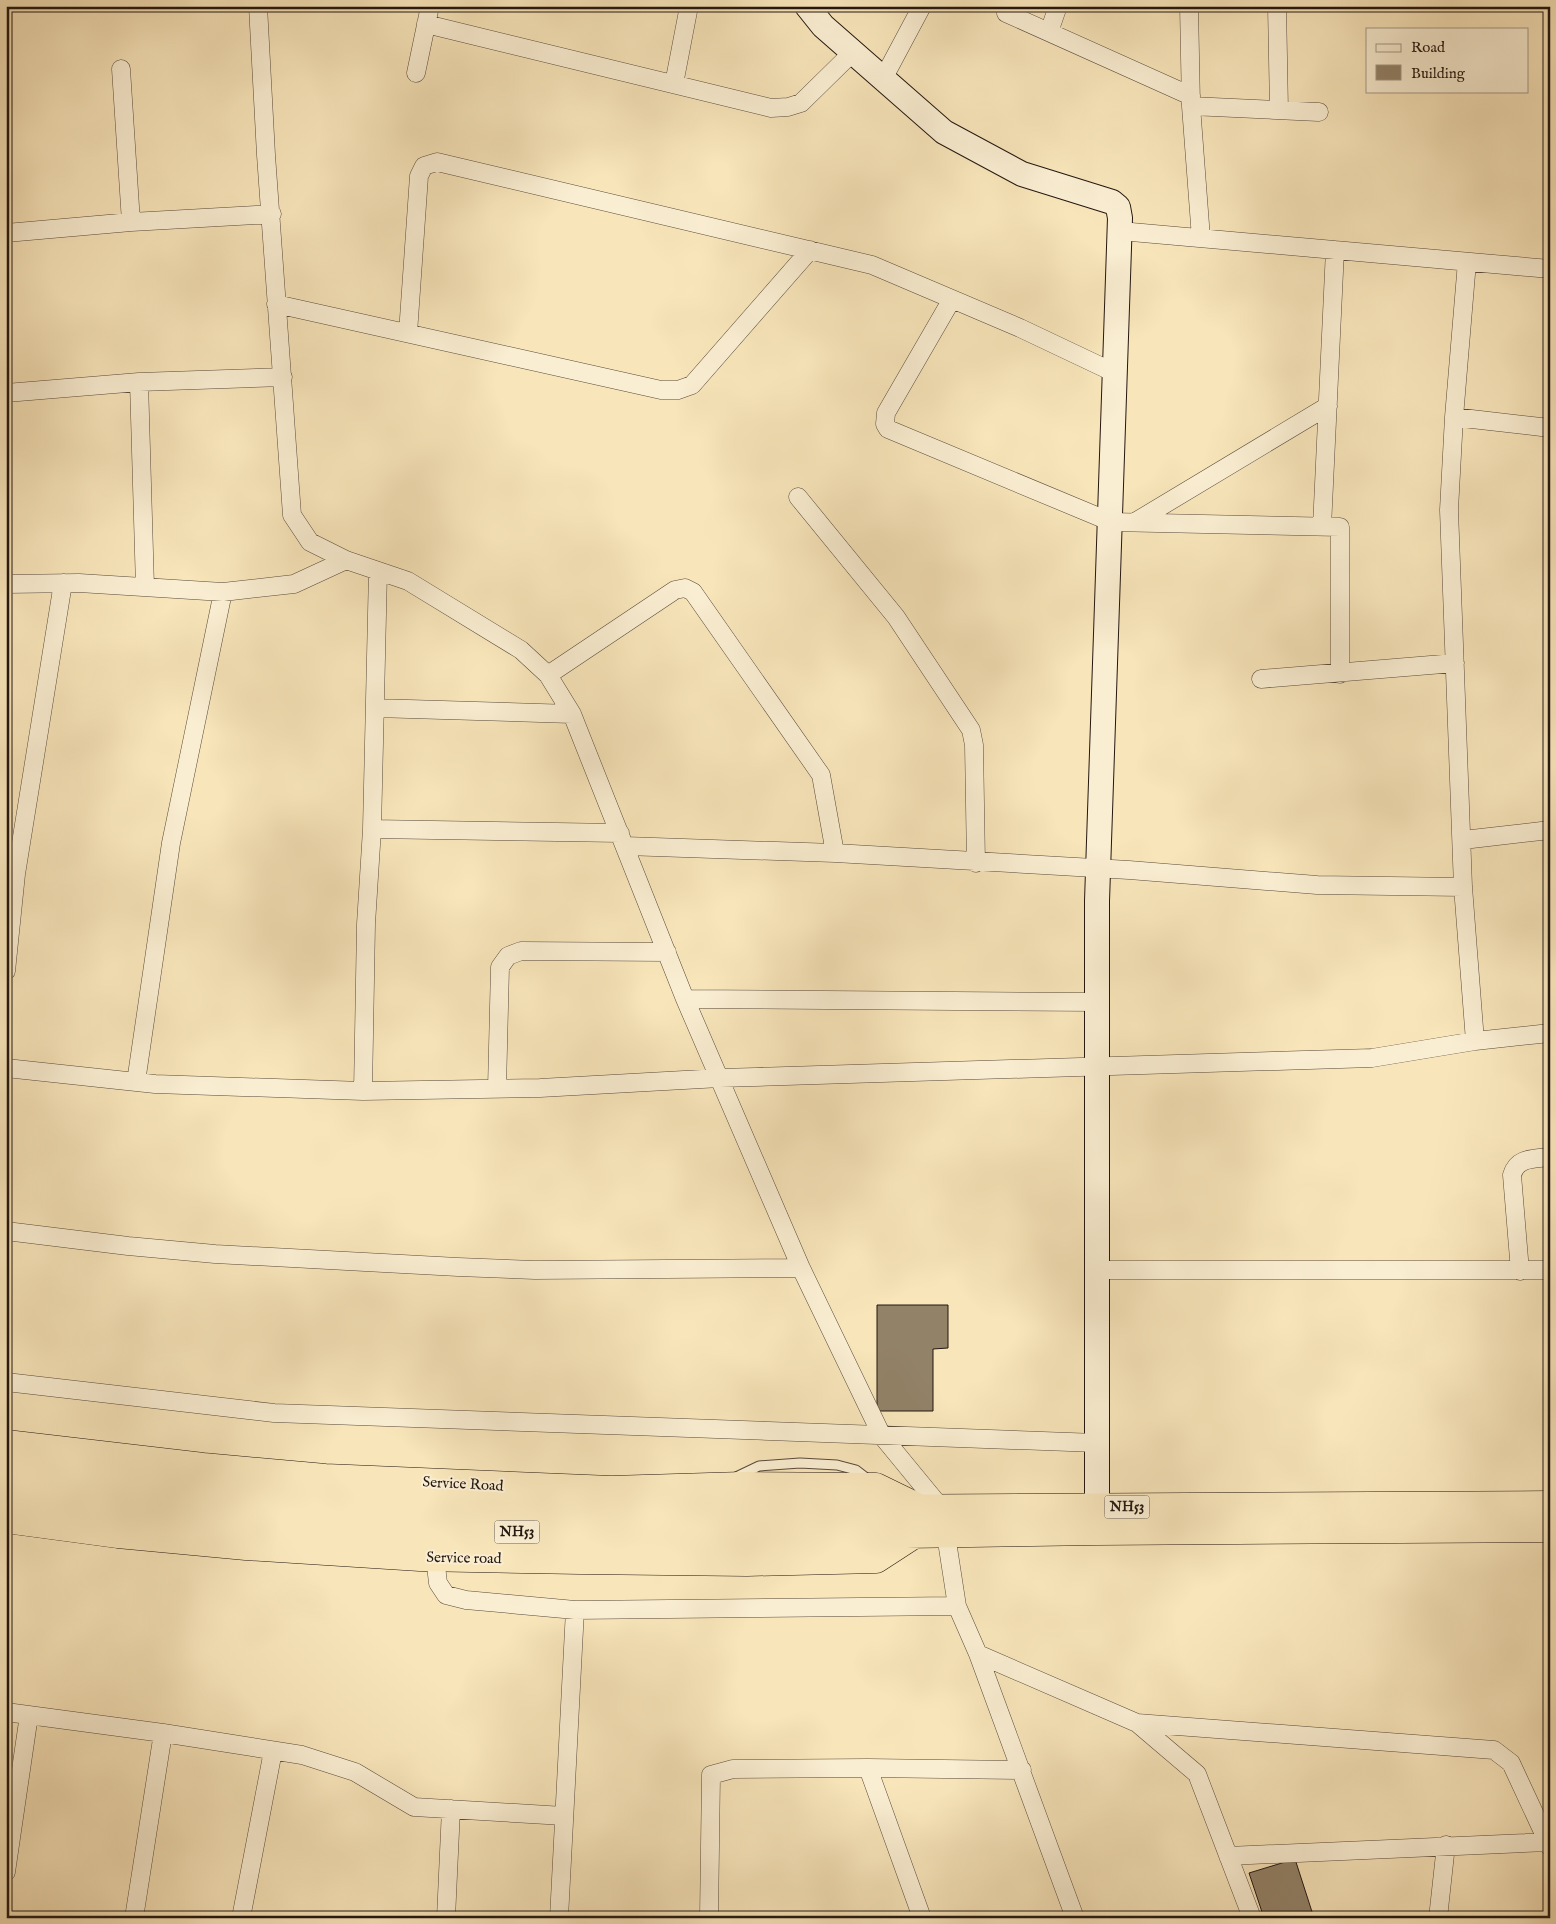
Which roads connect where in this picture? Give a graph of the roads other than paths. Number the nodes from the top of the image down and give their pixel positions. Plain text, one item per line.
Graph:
1 (258, 6) edge
2 (430, 6) edge
3 (689, 6) edge
4 (807, 6) edge
5 (922, 6) edge
6 (1058, 6) edge
7 (1189, 6) edge
8 (1277, 6) edge
9 (1006, 13) dead end
10 (426, 24) junction
11 (1049, 32) junction
12 (852, 52) junction
13 (121, 69) dead end
14 (416, 73) dead end
15 (883, 79) junction
16 (674, 84) junction
17 (1191, 101) junction
18 (1280, 110) junction
19 (1319, 112) dead end
20 (272, 214) junction
21 (131, 222) junction
22 (1120, 231) junction
23 (6, 233) edge
24 (1201, 238) junction
25 (810, 250) junction
26 (1335, 250) junction
27 (1467, 262) junction
28 (1550, 269) edge
29 (952, 299) junction
30 (276, 304) junction
31 (408, 333) junction
32 (1115, 373) junction
33 (283, 377) junction
34 (139, 382) junction
35 (6, 393) edge
36 (1328, 406) junction
37 (1454, 417) junction
38 (1550, 428) edge
39 (798, 498) dead end
40 (1111, 522) junction
41 (1135, 523) junction
42 (1322, 527) junction
43 (346, 560) junction
44 (378, 571) junction
45 (63, 583) junction
46 (6, 584) edge
47 (145, 586) junction
48 (222, 592) junction
49 (1455, 663) junction
50 (1340, 674) junction
51 (548, 675) junction
52 (1262, 680) dead end
53 (375, 708) junction
54 (572, 714) junction
55 (372, 829) junction
56 (1550, 830) edge
57 (623, 839) junction
58 (1462, 840) junction
59 (835, 853) junction
60 (976, 863) junction
61 (1098, 869) junction
62 (1463, 887) junction
63 (667, 952) junction
64 (6, 971) edge
65 (685, 999) junction
66 (1098, 1002) junction
67 (1550, 1033) edge
68 (1474, 1041) junction
69 (6, 1068) edge
70 (1097, 1068) junction
71 (720, 1078) junction
72 (136, 1082) junction
73 (497, 1088) junction
74 (363, 1091) junction
75 (1550, 1157) edge
76 (6, 1231) edge
77 (800, 1268) junction
78 (1097, 1270) junction
79 (1550, 1270) edge
80 (1520, 1271) junction
81 (6, 1382) edge
82 (882, 1436) junction
83 (1097, 1443) junction
84 (6, 1444) edge
85 (6, 1469) edge
86 (6, 1492) edge
87 (1550, 1505) edge
88 (1097, 1507) junction
89 (6, 1519) edge
90 (930, 1521) junction
91 (1550, 1528) edge
92 (435, 1557) junction
93 (957, 1606) junction
94 (574, 1610) junction
95 (978, 1654) junction
96 (6, 1712) edge
97 (29, 1715) junction
98 (1137, 1723) junction
99 (163, 1733) junction
100 (273, 1751) junction
101 (868, 1768) junction
102 (1022, 1770) junction
103 (451, 1809) junction
104 (564, 1816) junction
105 (1549, 1844) edge
106 (1446, 1845) junction
107 (1228, 1856) junction
108 (6, 1872) edge
109 (134, 1918) edge
110 (241, 1918) edge
111 (446, 1918) edge
112 (559, 1918) edge
113 (709, 1918) edge
114 (922, 1918) edge
115 (1075, 1918) edge
116 (1252, 1918) edge
117 (1438, 1918) edge

1 - 20 street
2 - 10 street
3 - 16 street
4 - 12 main road
5 - 15 street
6 - 11 street
7 - 17 street
8 - 18 street
9 - 11 street
10 - 14 street
10 - 16 street
11 - 17 street
12 - 15 main road
12 - 16 street
13 - 21 street
15 - 22 main road
17 - 18 street
17 - 24 street
18 - 19 street
20 - 21 street
20 - 30 street
21 - 23 street
22 - 24 street
22 - 32 main road
24 - 26 street
25 - 29 street
25 - 31 street
25 - 31 street
26 - 27 street
26 - 36 street
27 - 28 street
27 - 37 street
29 - 32 street
29 - 40 street
30 - 31 street
30 - 33 street
32 - 40 main road
33 - 34 street
33 - 43 street
34 - 35 street
34 - 47 street
36 - 41 street
36 - 42 street
37 - 38 street
37 - 49 street
39 - 60 street
40 - 41 street
40 - 61 main road
41 - 42 street
42 - 50 street
43 - 44 street
43 - 48 street
44 - 51 street
44 - 53 street
45 - 46 street
45 - 47 street
45 - 64 street
47 - 48 street
48 - 72 street
49 - 50 street
49 - 58 street
50 - 52 street
51 - 54 street
51 - 59 street
53 - 54 street
53 - 55 street
54 - 57 street
55 - 57 street
55 - 74 street
56 - 58 street
57 - 59 street
57 - 63 street
58 - 62 street
59 - 60 street
60 - 61 street
61 - 62 street
61 - 66 main road
62 - 68 street
63 - 65 street
63 - 73 street
65 - 66 street
65 - 71 street
66 - 70 main road
67 - 68 street
68 - 70 street
69 - 72 street
70 - 71 street
70 - 78 main road
71 - 73 street
71 - 77 street
72 - 74 street
73 - 74 street
75 - 80 street
76 - 77 street
77 - 82 street
78 - 80 street
78 - 83 main road
79 - 80 street
81 - 82 street
82 - 83 street
82 - 90 street
83 - 88 main road
84 - 90 highway, Service Road
85 - 90 highway, NH53
86 - 90 highway, NH53
87 - 88 highway, NH53
88 - 90 highway, NH53
89 - 92 highway, Service road
90 - 91 highway, NH53
90 - 92 highway, Service road
90 - 93 street
92 - 94 street
93 - 94 street
93 - 95 street
94 - 104 street
95 - 98 street
95 - 102 street
96 - 97 street
97 - 99 street
97 - 108 street
98 - 105 street
98 - 107 street
99 - 100 street
99 - 109 street
100 - 103 street
100 - 110 street
101 - 102 street
101 - 113 street
101 - 114 street
102 - 115 street
103 - 104 street
103 - 111 street
104 - 112 street
105 - 106 street
106 - 107 street
106 - 117 street
107 - 116 street

